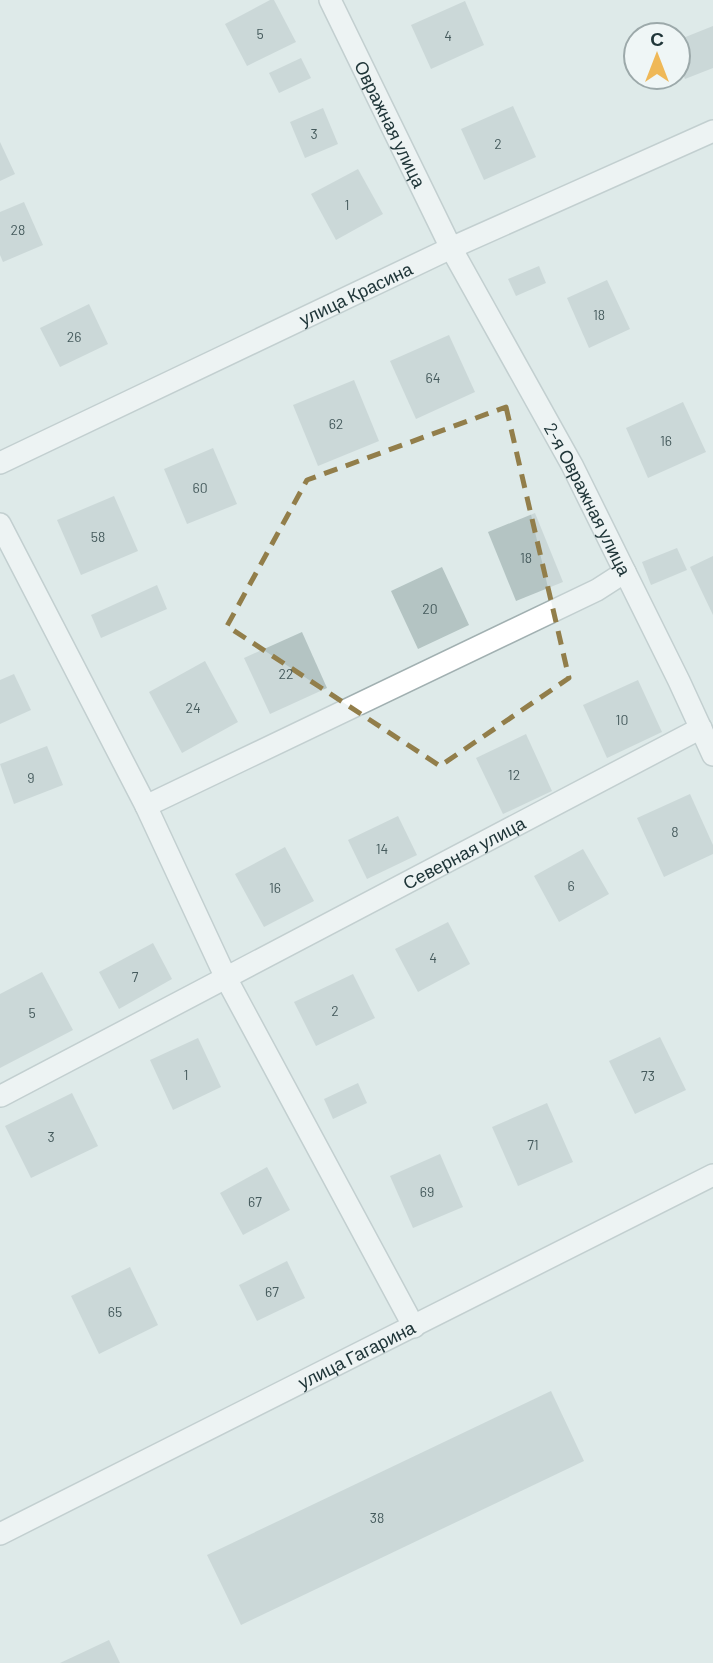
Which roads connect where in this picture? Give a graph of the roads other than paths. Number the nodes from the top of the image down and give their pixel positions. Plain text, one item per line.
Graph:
1 (330, 0) edge
2 (713, 131) edge
3 (451, 248) junction
4 (0, 463) edge
5 (0, 524) edge
6 (625, 572) junction
7 (701, 728) junction
8 (713, 755) edge
9 (146, 806) junction
10 (226, 978) junction
11 (1, 1096) edge
12 (713, 1175) edge
13 (414, 1327) junction
14 (0, 1534) edge

1 - 3 street, Овражная улица
2 - 3 street, улица Красина
3 - 4 street, улица Красина
3 - 6 street, 2-я Овражная улица
5 - 9 street
6 - 7 street, 2-я Овражная улица
6 - 9 street
7 - 8 street, 2-я Овражная улица
7 - 10 street, Северная улица
9 - 10 street
10 - 11 street, Северная улица
10 - 13 street
12 - 13 street, улица Гагарина
13 - 14 street, улица Гагарина

